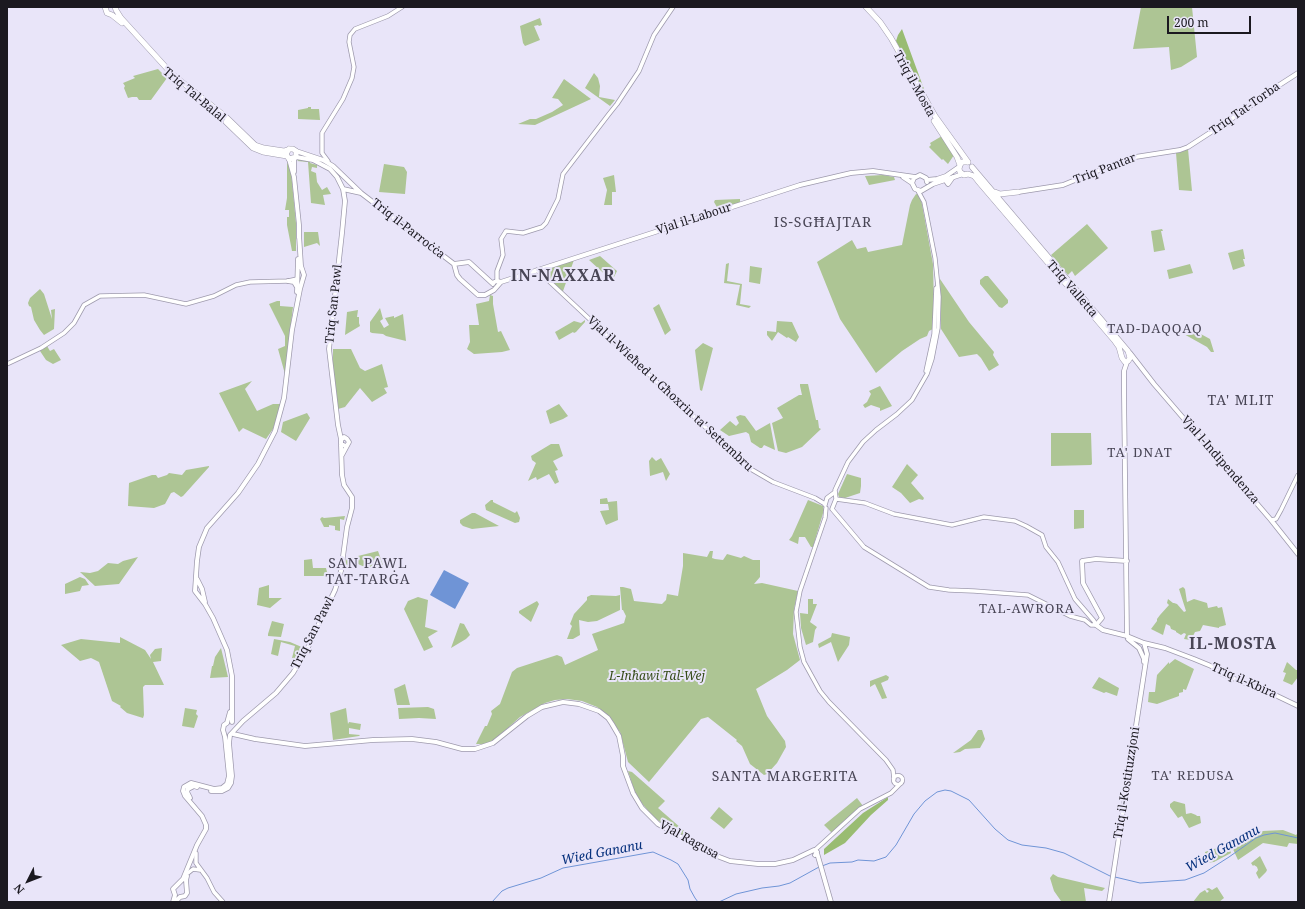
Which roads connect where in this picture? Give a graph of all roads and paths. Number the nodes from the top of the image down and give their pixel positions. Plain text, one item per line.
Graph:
1 (103, 7) edge
2 (402, 7) edge
3 (673, 7) edge
4 (861, 7) edge
5 (866, 7) edge
6 (115, 11) edge
7 (1298, 73) edge
8 (1192, 145) joint
9 (321, 148) junction
10 (289, 149) junction
11 (296, 151) junction
12 (314, 157) junction
13 (292, 158) junction
14 (968, 162) junction
15 (333, 166) junction
16 (959, 166) junction
17 (972, 167) junction
18 (965, 174) junction
19 (898, 175) junction
20 (915, 176) junction
21 (925, 178) junction
22 (346, 180) junction
23 (912, 183) junction
24 (341, 184) junction
25 (351, 184) junction
26 (926, 188) junction
27 (343, 189) junction
28 (349, 190) junction
29 (918, 191) junction
30 (994, 192) junction
31 (1018, 192) junction
32 (361, 193) junction
33 (345, 200) junction
34 (924, 202) junction
35 (1006, 208) junction
36 (299, 236) junction
37 (462, 263) junction
38 (454, 264) junction
39 (455, 270) junction
40 (537, 270) junction
41 (303, 272) junction
42 (298, 277) junction
43 (286, 281) junction
44 (497, 282) junction
45 (297, 287) junction
46 (295, 311) junction
47 (1130, 353) junction
48 (1128, 361) junction
49 (7, 364) edge
50 (1140, 367) junction
51 (342, 438) junction
52 (343, 445) junction
53 (1298, 475) edge
54 (835, 492) junction
55 (829, 497) junction
56 (816, 498) junction
57 (836, 498) junction
58 (826, 506) junction
59 (831, 510) junction
60 (825, 518) junction
61 (1271, 520) junction
62 (1298, 554) edge
63 (1127, 561) junction
64 (198, 587) junction
65 (202, 592) junction
66 (196, 593) junction
67 (205, 604) junction
68 (1092, 619) junction
69 (1089, 623) junction
70 (1096, 625) junction
71 (1120, 635) junction
72 (1127, 636) junction
73 (1144, 643) junction
74 (1139, 648) junction
75 (1144, 665) junction
76 (1298, 706) edge
77 (233, 725) junction
78 (225, 734) junction
79 (231, 734) junction
80 (243, 737) junction
81 (893, 770) junction
82 (900, 775) junction
83 (894, 780) junction
84 (901, 783) junction
85 (894, 791) junction
86 (196, 853) junction
87 (814, 854) junction
88 (200, 870) junction
89 (188, 873) junction
90 (178, 884) junction
91 (186, 887) junction
92 (175, 895) junction
93 (180, 897) junction
94 (174, 902) edge
95 (223, 902) edge
96 (831, 902) edge
97 (1109, 902) edge

1 - 6 highway, Triq Tal-Balal
2 - 9 street
3 - 44 street
4 - 16 highway, Triq il-Mosta
5 - 14 highway, Triq il-Mosta
6 - 10 highway, Triq Tal-Balal
6 - 13 highway, Triq Tal-Balal
7 - 8 main road, Triq Tat-Torba
8 - 31 main road, Triq Pantar
9 - 12 street
9 - 15 street
10 - 11 highway, Triq Tal-Balal
10 - 13 highway
11 - 12 main road, Triq il-Parroċċa
11 - 13 highway
12 - 15 main road, Triq il-Parroċċa
13 - 24 main road
13 - 36 main road
14 - 16 highway
14 - 17 highway
15 - 22 main road, Triq il-Parroċċa
16 - 18 highway
16 - 21 main road
17 - 18 highway
17 - 30 highway, Triq Valletta
18 - 26 main road
18 - 48 highway, Triq Valletta
19 - 20 main road, Vjal il-Labour
19 - 23 main road
19 - 40 main road, Vjal il-Labour
20 - 21 main road
20 - 23 main road
21 - 26 main road
22 - 24 main road
22 - 25 main road, Triq il-Parroċċa
23 - 29 main road
24 - 27 main road
25 - 28 main road
25 - 32 main road, Triq il-Parroċċa
26 - 29 main road
26 - 34 street
27 - 28 main road, Triq il-Parroċċa
27 - 33 main road, Triq San Pawl
28 - 32 main road, Triq il-Parroċċa
28 - 33 main road, Triq San Pawl
29 - 34 street
30 - 31 highway
30 - 35 highway, Triq Valletta
31 - 35 highway
32 - 38 main road, Triq il-Parroċċa
33 - 51 main road, Triq San Pawl
34 - 54 street
35 - 47 highway, Triq Valletta
36 - 41 main road
36 - 42 main road
37 - 38 main road
37 - 39 main road
37 - 44 main road
38 - 39 main road
39 - 44 main road
40 - 44 main road, Vjal il-Labour
40 - 56 street, Vjal il-Wieħed u Għoxrin ta' Settembru
41 - 42 main road
41 - 42 main road
42 - 43 street
42 - 45 main road
42 - 46 main road
43 - 45 main road
43 - 49 street
45 - 46 main road
46 - 64 main road
47 - 48 highway
47 - 50 main road, Vjal l-Indipendenza
48 - 50 main road, Vjal l-Indipendenza
48 - 63 main road
50 - 61 main road, Vjal l-Indipendenza
51 - 52 main road, Triq San Pawl
51 - 52 main road, Triq San Pawl
52 - 77 main road, Triq San Pawl
53 - 61 street
54 - 55 street
54 - 57 street
55 - 56 street, Vjal il-Wieħed u Għoxrin ta' Settembru
55 - 57 street, Vjal il-Wieħed u Għoxrin ta' Settembru
55 - 58 street
56 - 58 street, Vjal il-Wieħed u Għoxrin ta' Settembru
57 - 59 street
57 - 68 street, Vjal il-Wieħed u Għoxrin ta' Settembru
58 - 59 street, Vjal il-Wieħed u Għoxrin ta' Settembru
58 - 60 street
59 - 60 street
59 - 69 street
60 - 81 street
61 - 62 main road, Vjal l-Indipendenza
63 - 70 main road
63 - 72 main road
64 - 65 main road
64 - 66 main road
65 - 66 main road
65 - 67 main road
66 - 67 main road
67 - 77 main road
68 - 69 street
68 - 70 street
69 - 70 street
70 - 71 main road
71 - 72 main road, Triq il-Kbira
71 - 74 main road
72 - 73 main road, Triq il-Kbira
73 - 74 main road
73 - 75 main road, Triq il-Kostituzzjoni
73 - 76 main road, Triq il-Kbira
74 - 75 main road
75 - 97 main road, Triq il-Kostituzzjoni
77 - 78 main road
77 - 79 main road, Triq San Pawl
77 - 80 main road
78 - 79 main road, Vjal Ragusa
78 - 90 main road
79 - 80 main road, Vjal Ragusa
79 - 86 main road
80 - 87 main road, Vjal Ragusa
81 - 82 street
81 - 83 street
82 - 83 street
82 - 84 street
83 - 84 street
83 - 85 street
84 - 85 street, Vjal Ragusa
85 - 87 street, Vjal Ragusa
86 - 88 street
86 - 89 main road
87 - 96 main road
88 - 89 street
88 - 95 street
89 - 91 main road
90 - 91 main road
90 - 92 main road
91 - 93 main road
92 - 93 main road
92 - 94 main road
93 - 94 main road

